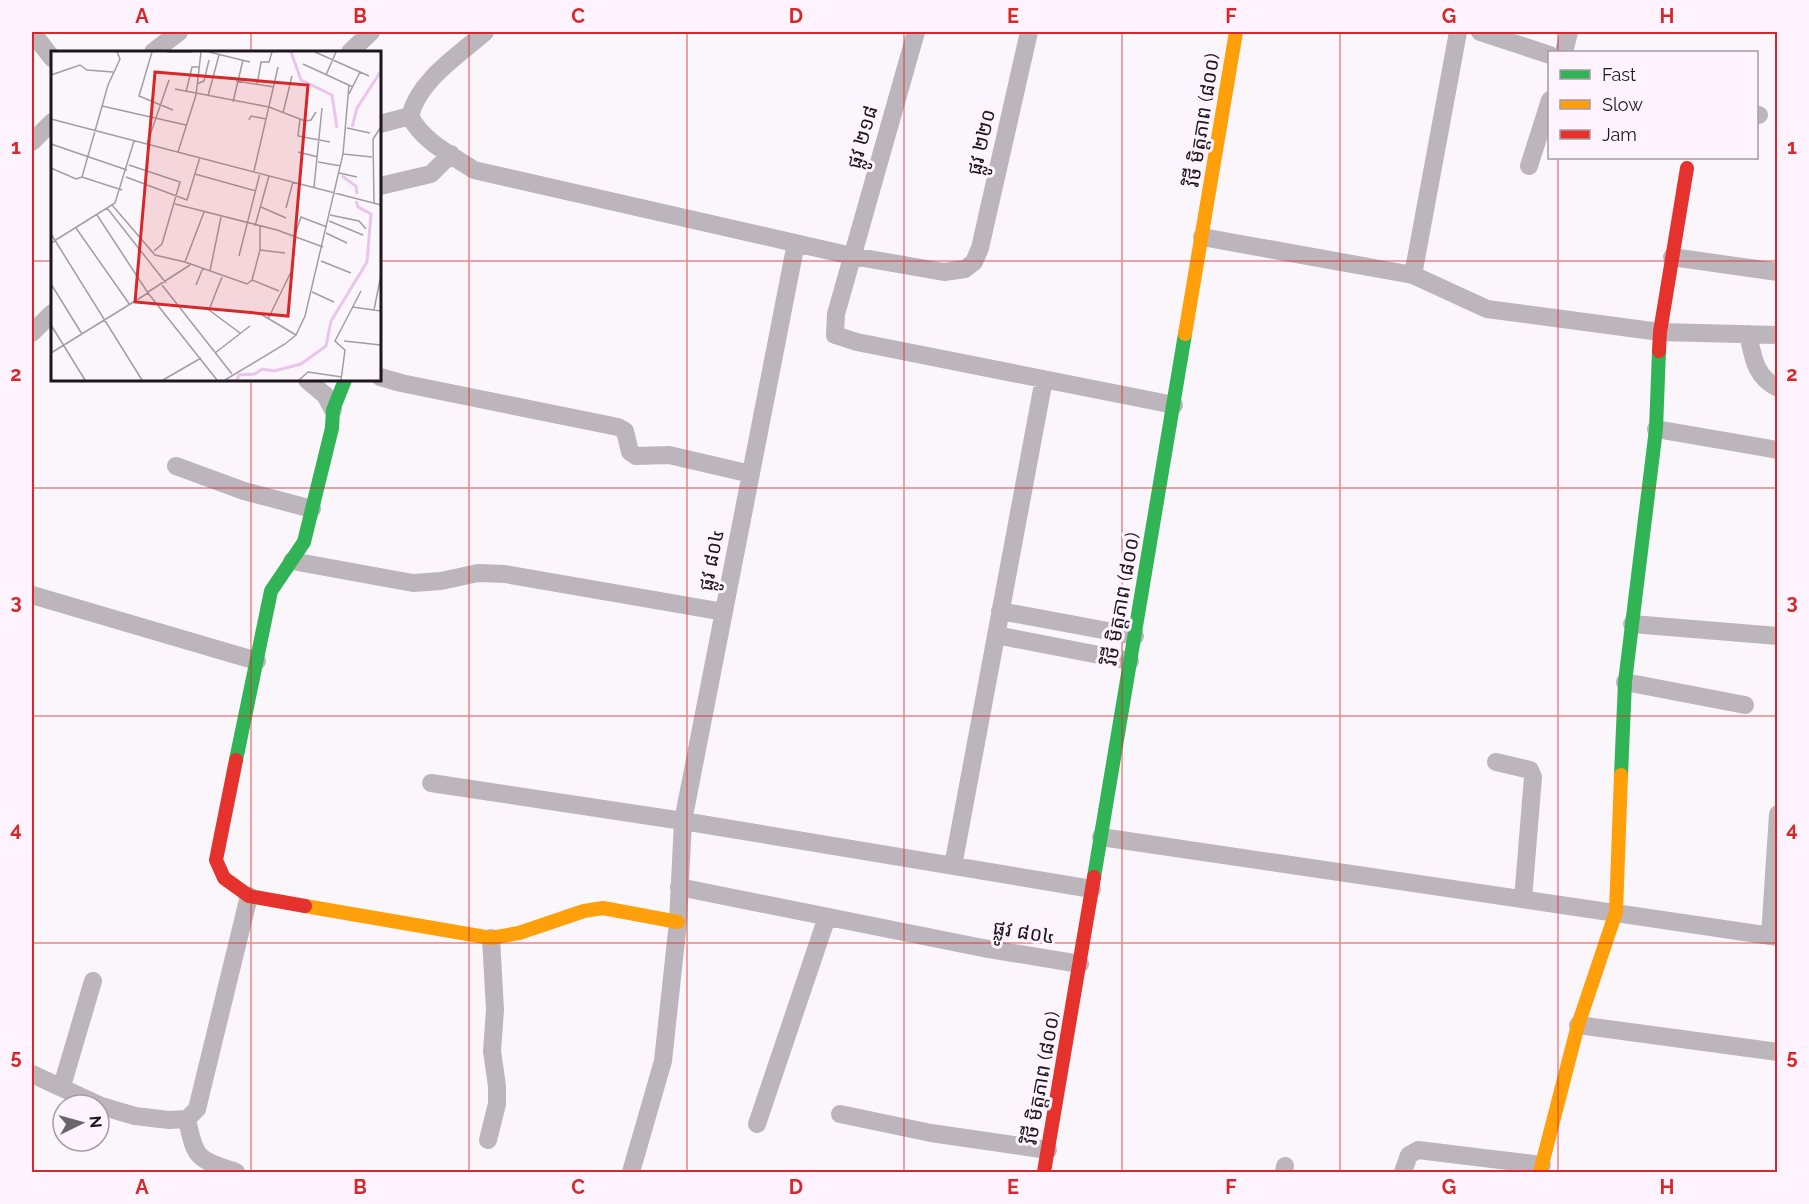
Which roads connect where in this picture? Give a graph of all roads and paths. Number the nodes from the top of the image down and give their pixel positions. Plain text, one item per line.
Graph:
1 (32, 32) edge
2 (179, 32) edge
3 (371, 32) edge
4 (485, 32) edge
5 (916, 32) edge
6 (1029, 32) edge
7 (1236, 32) edge
8 (1458, 32) edge
9 (1480, 32) edge
10 (1569, 32) edge
11 (154, 51) edge
12 (351, 51) edge
13 (1564, 51) edge
14 (1548, 54) edge
15 (51, 57) edge
16 (1548, 105) edge
17 (410, 116) junction
18 (51, 123) edge
19 (381, 124) edge
20 (32, 142) edge
21 (451, 154) junction
22 (1529, 166) dead end
23 (1687, 168) dead end
24 (381, 186) edge
25 (1202, 237) junction
26 (796, 243) junction
27 (852, 256) junction
28 (1672, 257) junction
29 (1778, 272) edge
30 (1413, 275) junction
31 (51, 314) edge
32 (1660, 332) junction
33 (32, 333) edge
34 (1748, 334) junction
35 (1778, 335) edge
36 (381, 376) edge
37 (1044, 379) junction
38 (309, 381) edge
39 (345, 381) edge
40 (1778, 388) edge
41 (1174, 405) junction
42 (333, 410) junction
43 (1656, 429) junction
44 (1778, 450) edge
45 (176, 466) dead end
46 (751, 474) junction
47 (312, 509) junction
48 (292, 561) junction
49 (32, 595) edge
50 (1000, 611) junction
51 (724, 612) junction
52 (1632, 624) junction
53 (996, 635) junction
54 (1135, 636) junction
55 (1778, 636) edge
56 (257, 661) junction
57 (1131, 661) junction
58 (1625, 682) junction
59 (1745, 705) dead end
60 (1496, 762) dead end
61 (431, 783) dead end
62 (1778, 814) edge
63 (683, 820) junction
64 (1101, 837) junction
65 (953, 866) junction
66 (679, 887) junction
67 (1092, 889) junction
68 (249, 896) junction
69 (1522, 899) junction
70 (1616, 912) junction
71 (826, 917) junction
72 (678, 922) junction
73 (1774, 936) edge
74 (491, 938) junction
75 (1080, 964) junction
76 (93, 981) dead end
77 (1578, 1025) junction
78 (1778, 1052) edge
79 (32, 1074) edge
80 (62, 1086) junction
81 (840, 1114) dead end
82 (187, 1119) junction
83 (757, 1124) dead end
84 (488, 1140) dead end
85 (1048, 1150) junction
86 (1541, 1169) edge
87 (236, 1173) edge
88 (631, 1173) edge
89 (1044, 1173) edge
90 (1403, 1173) edge

1 - 15 street
2 - 11 street
3 - 12 street
4 - 17 street
5 - 27 street, ផ្លូវ ២១៨
6 - 27 street, ផ្លូវ ២២០
7 - 25 street, វិថី មិត្តភាព (៨០០)
8 - 30 street
9 - 14 street
10 - 13 street
16 - 22 street
17 - 19 street
17 - 21 street
18 - 20 street
21 - 24 street
21 - 26 street
23 - 28 street
25 - 30 street
25 - 41 street, វិថី មិត្តភាព (៨០០)
26 - 27 street
26 - 46 street, ផ្លូវ ៨០៤
27 - 37 street, ផ្លូវ ២១៨
28 - 29 street
28 - 32 street
30 - 32 street
31 - 33 street
32 - 34 street
32 - 43 street
34 - 35 street
34 - 40 street
36 - 46 street
37 - 41 street
37 - 50 street
38 - 42 street
39 - 42 street
41 - 54 street, វិថី មិត្តភាព (៨០០)
42 - 47 street
43 - 44 street
43 - 52 street
45 - 47 street
46 - 51 street, ផ្លូវ ៨០៤
47 - 48 street
48 - 51 street
48 - 56 street
49 - 56 street
50 - 53 street
50 - 54 street
51 - 63 street, ផ្លូវ ៨០៤
52 - 55 street
52 - 58 street
53 - 57 street
53 - 65 street
54 - 57 street, វិថី មិត្តភាព (៨០០)
56 - 68 street
57 - 64 street, វិថី មិត្តភាព (៨០០)
58 - 59 street
58 - 70 street
60 - 69 street
61 - 63 street
62 - 73 street
63 - 65 street
63 - 66 street, ផ្លូវ ៨០៤
64 - 67 street, វិថី មិត្តភាព (៨០០)
64 - 69 street
65 - 67 street
66 - 71 street, ផ្លូវ ៨០៤
66 - 72 street, ផ្លូវ ៨០៤
67 - 75 street, វិថី មិត្តភាព (៨០០)
68 - 74 street
68 - 82 street
69 - 70 street
70 - 73 street
70 - 77 street
71 - 75 street, ផ្លូវ ៨០៤
71 - 83 street
72 - 74 street
72 - 88 street, ផ្លូវ ៨០៤
74 - 84 street
75 - 85 street, វិថី មិត្តភាព (៨០០)
76 - 80 street
77 - 78 street
77 - 86 street
79 - 80 street
80 - 82 street
81 - 85 street
82 - 87 street
85 - 89 street, វិថី មិត្តភាព (៨០០)
86 - 90 street

